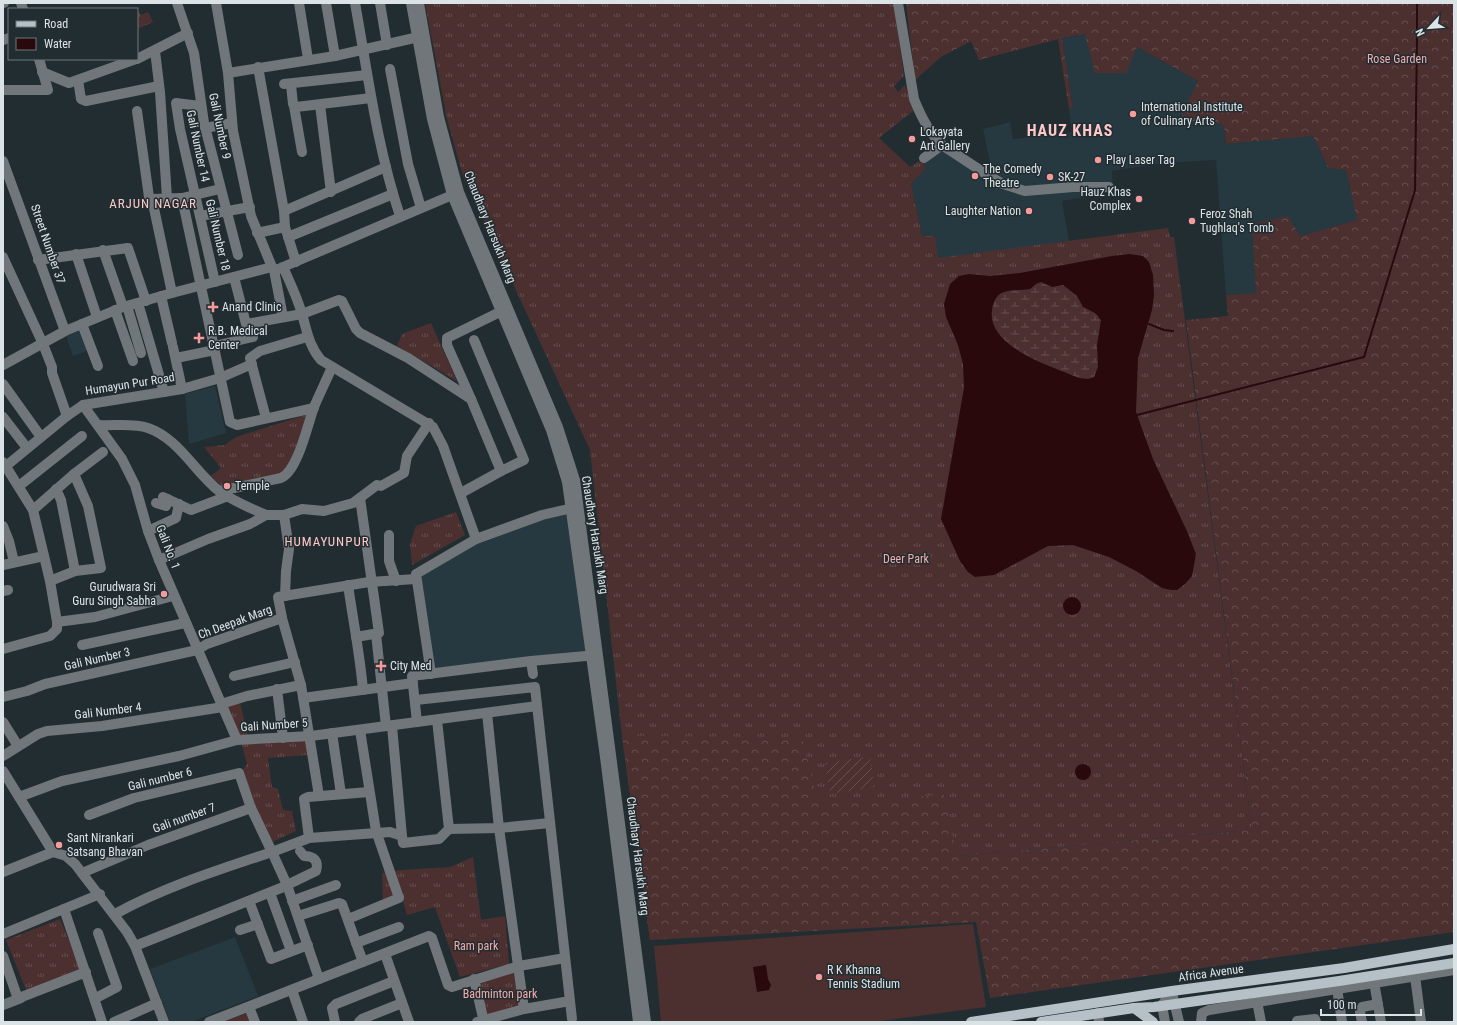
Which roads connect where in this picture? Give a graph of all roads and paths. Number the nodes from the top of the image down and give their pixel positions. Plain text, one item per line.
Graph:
1 (177, 3) edge
2 (216, 3) edge
3 (299, 3) edge
4 (326, 3) edge
5 (355, 3) edge
6 (380, 3) edge
7 (411, 3) edge
8 (419, 3) edge
9 (898, 3) edge
10 (188, 33) junction
11 (421, 36) junction
12 (387, 45) junction
13 (363, 50) junction
14 (155, 51) junction
15 (335, 56) junction
16 (138, 58) edge
17 (39, 60) edge
18 (133, 60) edge
19 (308, 60) junction
20 (258, 67) junction
21 (390, 69) dead end
22 (42, 72) junction
23 (228, 73) junction
24 (367, 75) junction
25 (78, 80) junction
26 (159, 86) junction
27 (3, 90) edge
28 (371, 98) junction
29 (320, 104) junction
30 (200, 106) junction
31 (294, 106) junction
32 (138, 111) dead end
33 (232, 123) junction
34 (205, 128) junction
35 (942, 145) junction
36 (302, 152) dead end
37 (924, 158) dead end
38 (4, 163) edge
39 (386, 167) junction
40 (1109, 187) dead end
41 (220, 189) junction
42 (331, 192) junction
43 (456, 193) junction
44 (393, 194) junction
45 (195, 195) junction
46 (167, 198) junction
47 (182, 198) junction
48 (152, 199) junction
49 (250, 207) junction
50 (421, 208) junction
51 (225, 210) junction
52 (284, 211) junction
53 (200, 216) junction
54 (400, 216) junction
55 (286, 232) junction
56 (257, 233) junction
57 (103, 250) junction
58 (76, 254) junction
59 (238, 255) dead end
60 (3, 257) edge
61 (38, 260) junction
62 (296, 262) junction
63 (276, 268) junction
64 (234, 277) junction
65 (215, 282) junction
66 (202, 285) junction
67 (172, 293) junction
68 (161, 296) junction
69 (142, 302) junction
70 (122, 307) junction
71 (505, 309) junction
72 (302, 314) junction
73 (97, 317) junction
74 (283, 317) junction
75 (82, 324) junction
76 (65, 331) junction
77 (253, 337) dead end
78 (307, 337) junction
79 (474, 340) dead end
80 (43, 344) junction
81 (214, 348) junction
82 (141, 353) dead end
83 (176, 358) junction
84 (133, 361) dead end
85 (252, 364) junction
86 (3, 365) edge
87 (98, 366) dead end
88 (332, 367) junction
89 (220, 378) junction
90 (3, 384) edge
91 (182, 389) junction
92 (164, 392) junction
93 (471, 399) junction
94 (83, 405) junction
95 (314, 408) junction
96 (67, 416) junction
97 (3, 417) edge
98 (266, 418) junction
99 (429, 424) junction
100 (99, 425) junction
101 (82, 436) dead end
102 (41, 437) junction
103 (27, 448) junction
104 (103, 452) dead end
105 (4, 464) edge
106 (501, 471) junction
107 (74, 474) junction
108 (19, 486) junction
109 (56, 489) junction
110 (461, 493) junction
111 (224, 494) junction
112 (360, 498) junction
113 (162, 500) dead end
114 (179, 504) junction
115 (575, 507) junction
116 (33, 510) junction
117 (266, 515) junction
118 (284, 515) junction
119 (3, 526) edge
120 (148, 531) junction
121 (388, 535) dead end
122 (476, 539) junction
123 (6, 542) edge
124 (44, 556) junction
125 (159, 560) junction
126 (14, 562) junction
127 (3, 565) edge
128 (74, 571) junction
129 (416, 579) junction
130 (50, 581) junction
131 (396, 581) junction
132 (371, 582) junction
133 (348, 585) junction
134 (174, 596) junction
135 (285, 596) junction
136 (282, 618) junction
137 (57, 622) junction
138 (185, 623) junction
139 (376, 634) junction
140 (356, 637) junction
141 (82, 645) dead end
142 (3, 649) edge
143 (197, 650) junction
144 (595, 656) junction
145 (531, 661) junction
146 (295, 662) junction
147 (431, 674) junction
148 (533, 674) dead end
149 (234, 676) dead end
150 (413, 683) junction
151 (301, 685) junction
152 (382, 688) junction
153 (277, 689) junction
154 (363, 690) junction
155 (3, 697) edge
156 (303, 698) junction
157 (416, 700) junction
158 (222, 705) junction
159 (537, 706) junction
160 (488, 713) junction
161 (437, 720) junction
162 (3, 722) edge
163 (417, 722) junction
164 (389, 726) junction
165 (360, 730) junction
166 (332, 733) junction
167 (310, 736) junction
168 (283, 738) junction
169 (237, 740) junction
170 (18, 746) junction
171 (3, 756) edge
172 (3, 772) edge
173 (370, 792) junction
174 (341, 794) junction
175 (319, 796) junction
176 (18, 797) junction
177 (251, 808) junction
178 (89, 815) dead end
179 (550, 822) junction
180 (499, 828) junction
181 (449, 829) junction
182 (376, 831) junction
183 (402, 836) junction
184 (309, 838) junction
185 (300, 851) dead end
186 (53, 852) junction
187 (272, 852) junction
188 (3, 872) edge
189 (82, 873) junction
190 (286, 886) junction
191 (336, 886) dead end
192 (270, 893) junction
193 (100, 894) junction
194 (250, 901) junction
195 (292, 901) junction
196 (64, 909) junction
197 (115, 914) junction
198 (298, 916) junction
199 (625, 918) junction
200 (348, 919) junction
201 (258, 924) junction
202 (399, 928) dead end
203 (240, 930) dead end
204 (98, 933) dead end
205 (3, 934) edge
206 (356, 943) junction
207 (308, 945) junction
208 (135, 946) junction
209 (1454, 949) edge
210 (291, 951) junction
211 (384, 954) junction
212 (3, 956) edge
213 (565, 958) junction
214 (363, 962) junction
215 (1454, 963) edge
216 (519, 966) junction
217 (1454, 970) edge
218 (86, 972) junction
219 (1415, 976) junction
220 (319, 978) junction
221 (474, 980) junction
222 (394, 981) junction
223 (1374, 982) junction
224 (1337, 988) junction
225 (292, 990) junction
226 (1172, 991) junction
227 (21, 998) junction
228 (96, 998) junction
229 (570, 1001) junction
230 (1257, 1001) junction
231 (156, 1003) junction
232 (402, 1003) junction
233 (1173, 1004) junction
234 (1378, 1004) junction
235 (3, 1005) edge
236 (1162, 1005) junction
237 (249, 1007) junction
238 (1134, 1008) junction
239 (524, 1009) junction
240 (1295, 1011) dead end
241 (1099, 1018) edge
242 (572, 1020) dead end
243 (215, 1021) edge
244 (482, 1021) edge
245 (102, 1022) edge
246 (114, 1022) edge
247 (164, 1022) edge
248 (255, 1022) edge
249 (304, 1022) edge
250 (335, 1022) edge
251 (358, 1022) edge
252 (409, 1022) edge
253 (638, 1022) edge
254 (646, 1022) edge
255 (971, 1022) edge
256 (1047, 1022) edge
257 (1153, 1022) edge
258 (1165, 1022) edge
259 (1178, 1022) edge
260 (1201, 1022) edge
261 (1261, 1022) edge
262 (1297, 1022) edge
263 (1316, 1022) edge
264 (1342, 1022) edge
265 (1362, 1022) edge
266 (1381, 1022) edge
267 (1421, 1022) edge

1 - 10 street, Gali Number 9
2 - 23 street
3 - 19 street
4 - 15 street
5 - 13 street
6 - 12 street
7 - 11 street, Chaudhary Harsukh Marg
8 - 11 street, Chaudhary Harsukh Marg
9 - 35 street
10 - 14 street
10 - 30 street, Gali Number 9
11 - 12 street
11 - 43 street, Chaudhary Harsukh Marg
12 - 13 street
13 - 15 street
13 - 24 street
14 - 16 street
14 - 26 street
15 - 19 street
17 - 22 street
18 - 25 street
19 - 20 street
20 - 23 street
20 - 52 street
21 - 50 street
22 - 25 street
22 - 27 street
23 - 33 street
24 - 28 street
24 - 31 street
25 - 26 street
26 - 46 street
28 - 29 street
28 - 39 street
29 - 31 street
29 - 42 street
30 - 34 street, Gali Number 9
30 - 45 street, Gali Number 14
31 - 36 street
32 - 48 street
33 - 34 street
33 - 49 street
34 - 41 street, Gali Number 9
35 - 37 street
35 - 40 street
38 - 61 street, Street Number 37
39 - 42 street
39 - 44 street
41 - 45 street
41 - 51 street, Gali Number 9
42 - 52 street
43 - 50 street
43 - 71 street, Chaudhary Harsukh Marg
44 - 54 street
44 - 55 street
45 - 47 street
45 - 53 street, Gali Number 18
46 - 47 street
46 - 48 street
47 - 66 street
48 - 67 street
49 - 51 street
49 - 56 street
50 - 54 street
51 - 53 street
51 - 59 street, Gali Number 9
52 - 55 street
53 - 65 street, Gali Number 18
54 - 62 street
55 - 56 street
55 - 62 street
56 - 63 street
57 - 58 street
57 - 69 street
57 - 70 street
58 - 61 street
58 - 73 street
60 - 80 street
61 - 76 street, Street Number 37
62 - 63 street
63 - 64 street
63 - 72 street
63 - 74 street
64 - 65 street
64 - 74 street
65 - 66 street
66 - 67 street
66 - 81 street
67 - 68 street
68 - 69 street
68 - 83 street
69 - 70 street
69 - 92 street
70 - 73 street
70 - 82 street
70 - 84 street
71 - 93 street
71 - 115 street, Chaudhary Harsukh Marg
72 - 74 street
72 - 78 street
72 - 93 street
73 - 75 street
75 - 76 street
75 - 87 street
76 - 80 street
77 - 81 street
78 - 85 street
78 - 88 street
79 - 106 street
80 - 86 street
80 - 96 street
81 - 83 street
81 - 89 street
83 - 91 street
85 - 89 street, Humayun Pur Road
85 - 98 street
88 - 95 street
88 - 99 street
89 - 91 street, Humayun Pur Road
89 - 98 street
90 - 102 street
91 - 92 street, Humayun Pur Road
92 - 94 street, Humayun Pur Road
93 - 106 street
94 - 96 street, Humayun Pur Road
94 - 100 street, Gali No. 1
95 - 98 street
95 - 111 street
96 - 102 street, Humayun Pur Road
97 - 103 street
99 - 110 street
99 - 112 street
100 - 111 street
100 - 120 street, Gali No. 1
101 - 108 street
102 - 103 street, Humayun Pur Road
103 - 105 street, Humayun Pur Road
104 - 107 street
105 - 108 street
106 - 110 street
107 - 109 street
107 - 128 street
108 - 116 street
109 - 116 street
109 - 128 street
110 - 122 street
111 - 114 street
111 - 117 street
112 - 118 street
112 - 132 street
113 - 114 street
114 - 120 street
115 - 122 street
115 - 144 street, Chaudhary Harsukh Marg
116 - 124 street
117 - 118 street
117 - 125 street
118 - 135 street
119 - 123 street
120 - 125 street, Gali No. 1
121 - 131 street
122 - 129 street
123 - 126 street
124 - 126 street
124 - 130 street
125 - 134 street, Gali No. 1
126 - 127 street
128 - 130 street
129 - 131 street
129 - 147 street
130 - 137 street
131 - 132 street
132 - 133 street
132 - 139 street
133 - 135 street
133 - 140 street
134 - 137 street
134 - 138 street, Gali No. 1
135 - 136 street
136 - 143 street, Ch Deepak Marg
136 - 146 street
137 - 142 street
138 - 141 street
138 - 143 street, Gali No. 1
139 - 140 street
139 - 152 street
140 - 154 street
143 - 155 street, Gali Number 3
143 - 158 street, Gali No. 1
144 - 145 street
144 - 199 street, Chaudhary Harsukh Marg
145 - 147 street
145 - 148 street
146 - 149 street
146 - 151 street
147 - 150 street
150 - 152 street
150 - 157 street
151 - 153 street, Gali Number 4
151 - 156 street
152 - 154 street
152 - 164 street
153 - 158 street, Gali Number 4
153 - 168 street
154 - 156 street
156 - 167 street
157 - 159 street
157 - 163 street
158 - 169 street, Gali No. 1
158 - 170 street, Gali Number 4
159 - 160 street, Gali Number 5
159 - 179 street
160 - 161 street, Gali Number 5
160 - 180 street
161 - 163 street, Gali Number 5
161 - 181 street
162 - 170 street
163 - 164 street, Gali Number 5
164 - 165 street, Gali Number 5
164 - 183 street
165 - 166 street, Gali Number 5
165 - 173 street
166 - 167 street, Gali Number 5
166 - 174 street
167 - 168 street, Gali Number 5
167 - 175 street
168 - 169 street, Gali Number 5
169 - 176 street, Gali Number 5
170 - 171 street, Gali Number 4
172 - 176 street
173 - 174 street
173 - 182 street
174 - 175 street
175 - 184 street
176 - 186 street
177 - 178 street, Gali number 6
177 - 187 street
177 - 189 street, Gali number 7
179 - 180 street
179 - 213 street
180 - 181 street
180 - 216 street
181 - 183 street
182 - 183 street
182 - 184 street
182 - 200 street
184 - 187 street
185 - 190 street
186 - 188 street
186 - 189 street
187 - 190 street
187 - 197 street
189 - 193 street
190 - 192 street
190 - 195 street
191 - 195 street
192 - 194 street
192 - 210 street
193 - 196 street
193 - 197 street
194 - 201 street
194 - 208 street
195 - 198 street
196 - 205 street
196 - 218 street
197 - 208 street
198 - 200 street
198 - 207 street
199 - 253 street, Chaudhary Harsukh Marg
199 - 254 street, Chaudhary Harsukh Marg
200 - 206 street
201 - 203 street
201 - 210 street
202 - 206 street
204 - 228 street
206 - 214 street
207 - 210 street
207 - 220 street
208 - 231 street
209 - 226 main road, Africa Avenue
211 - 214 street
211 - 221 street
211 - 222 street
212 - 227 street
213 - 216 street
213 - 229 street
214 - 220 street
215 - 233 main road, Africa Avenue
216 - 221 street
216 - 239 street
217 - 219 street
218 - 227 street
218 - 228 street
219 - 223 street
219 - 267 street
220 - 225 street
221 - 244 street
222 - 232 street
222 - 250 street
223 - 224 street
223 - 234 street
224 - 230 street
224 - 264 street
225 - 237 street
225 - 249 street
226 - 233 street
226 - 236 street
226 - 255 main road, Africa Avenue
227 - 235 street
228 - 245 street
229 - 239 street
229 - 242 street
230 - 260 street
230 - 261 street
231 - 246 street
231 - 247 street
232 - 251 street
232 - 252 street
233 - 236 main road, Africa Avenue
233 - 259 street
234 - 265 street
234 - 266 street
236 - 238 main road, Africa Avenue
236 - 258 street
237 - 243 street
237 - 248 street
238 - 241 main road, Africa Avenue
238 - 257 main road
239 - 244 street
240 - 262 street
241 - 256 main road, Africa Avenue
262 - 263 street

